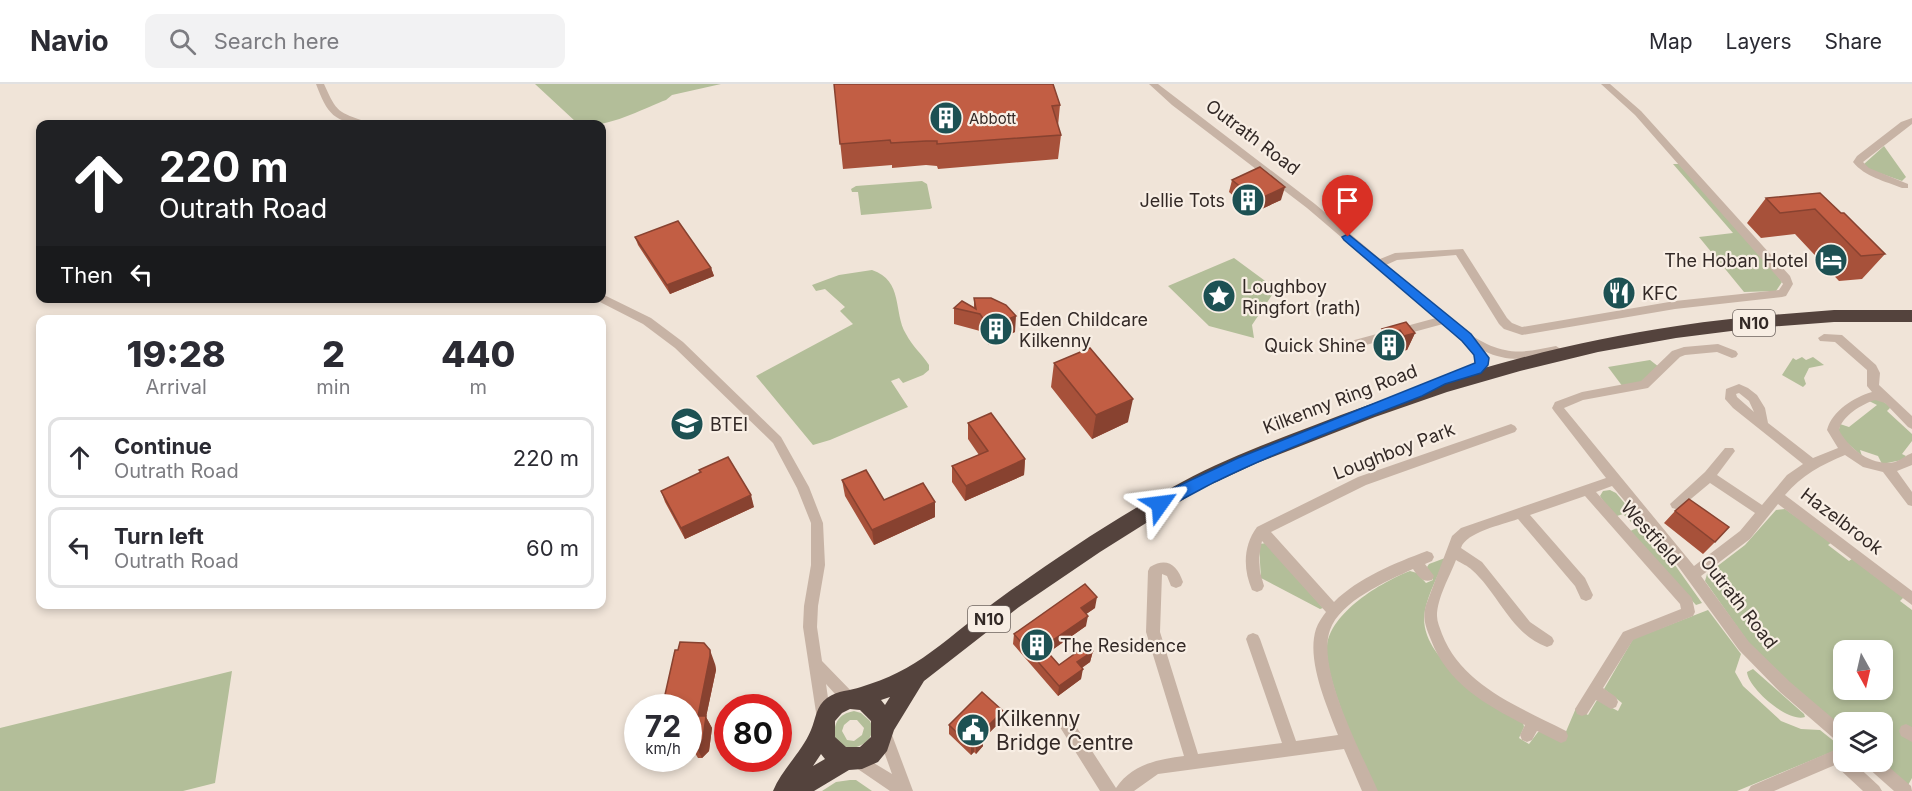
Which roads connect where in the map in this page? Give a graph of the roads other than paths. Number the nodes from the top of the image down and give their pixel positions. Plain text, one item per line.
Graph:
1 (320, 84) edge
2 (1153, 84) edge
3 (1605, 84) edge
4 (352, 120) edge
5 (1912, 121) edge
6 (1910, 187) edge
7 (1378, 264) junction
8 (606, 300) edge
9 (1912, 316) edge
10 (1444, 320) junction
11 (1466, 338) junction
12 (1824, 338) dead end
13 (1598, 347) junction
14 (1340, 348) dead end
15 (1733, 354) dead end
16 (1418, 393) junction
17 (1882, 396) junction
18 (1762, 424) dead end
19 (1912, 424) edge
20 (1510, 429) dead end
21 (1845, 450) junction
22 (1729, 451) dead end
23 (1912, 458) edge
24 (1812, 464) junction
25 (1887, 468) junction
26 (1709, 476) junction
27 (1615, 480) junction
28 (1587, 490) junction
29 (1777, 496) junction
30 (1912, 501) edge
31 (1676, 504) dead end
32 (1521, 513) junction
33 (1765, 513) junction
34 (1262, 531) junction
35 (1454, 551) junction
36 (1691, 573) junction
37 (1427, 576) dead end
38 (1176, 582) dead end
39 (1257, 586) dead end
40 (1586, 595) dead end
41 (1912, 599) edge
42 (1334, 612) junction
43 (1253, 639) dead end
44 (1547, 641) dead end
45 (817, 665) junction
46 (916, 675) junction
47 (1593, 690) junction
48 (854, 700) junction
49 (1611, 702) dead end
50 (1582, 709) dead end
51 (1063, 719) dead end
52 (823, 726) junction
53 (1833, 728) edge
54 (884, 729) junction
55 (1561, 736) dead end
56 (1348, 741) junction
57 (1292, 749) junction
58 (850, 758) junction
59 (1833, 758) edge
60 (1193, 761) junction
61 (1856, 772) edge
62 (1884, 772) edge
63 (784, 791) edge
64 (792, 791) edge
65 (904, 791) edge
66 (1109, 791) edge
67 (1122, 791) edge
68 (1370, 791) edge
69 (1756, 791) edge
70 (1874, 791) edge
71 (1906, 791) edge

1 - 4 street
2 - 7 street, Outrath Road
3 - 7 street
5 - 6 street
7 - 10 street, Outrath Road
8 - 45 street
9 - 13 highway, Kilkenny Ring Road / N10
10 - 11 street, Outrath Road
10 - 14 street
11 - 13 street, Outrath Road
11 - 16 street, Outrath Road
12 - 17 street
13 - 16 highway, Kilkenny Ring Road / N10
15 - 27 street, Outrath Road
16 - 46 highway, Kilkenny Ring Road / N10
17 - 19 street
17 - 21 street
18 - 24 street
20 - 34 street, Loughboy Park
21 - 24 street
21 - 25 street
22 - 26 street
23 - 25 street
24 - 29 street
25 - 30 street
26 - 31 street
26 - 33 street
27 - 28 street, Westfield
27 - 36 street, Outrath Road
28 - 32 street, Westfield
28 - 47 street, Westfield
29 - 33 street
29 - 41 street, Hazelbrook
32 - 35 street, Westfield
32 - 40 street
33 - 36 street
34 - 39 street
34 - 42 street
35 - 44 street
35 - 55 street, Westfield
36 - 53 street, Outrath Road
37 - 42 street
38 - 60 street
42 - 56 street
43 - 57 street
45 - 48 street
45 - 52 street
46 - 48 highway, Kilkenny Ring Road / N10
46 - 54 highway, Kilkenny Ring Road / N10
47 - 49 street
47 - 50 street
48 - 52 highway, N10
48 - 54 highway
51 - 66 street
52 - 58 highway
52 - 63 highway, N10
54 - 58 highway, N10
54 - 65 street
56 - 57 street
56 - 68 street
57 - 60 street
58 - 64 highway, N10
58 - 65 street
59 - 69 street
60 - 67 street
61 - 70 street
62 - 71 street

